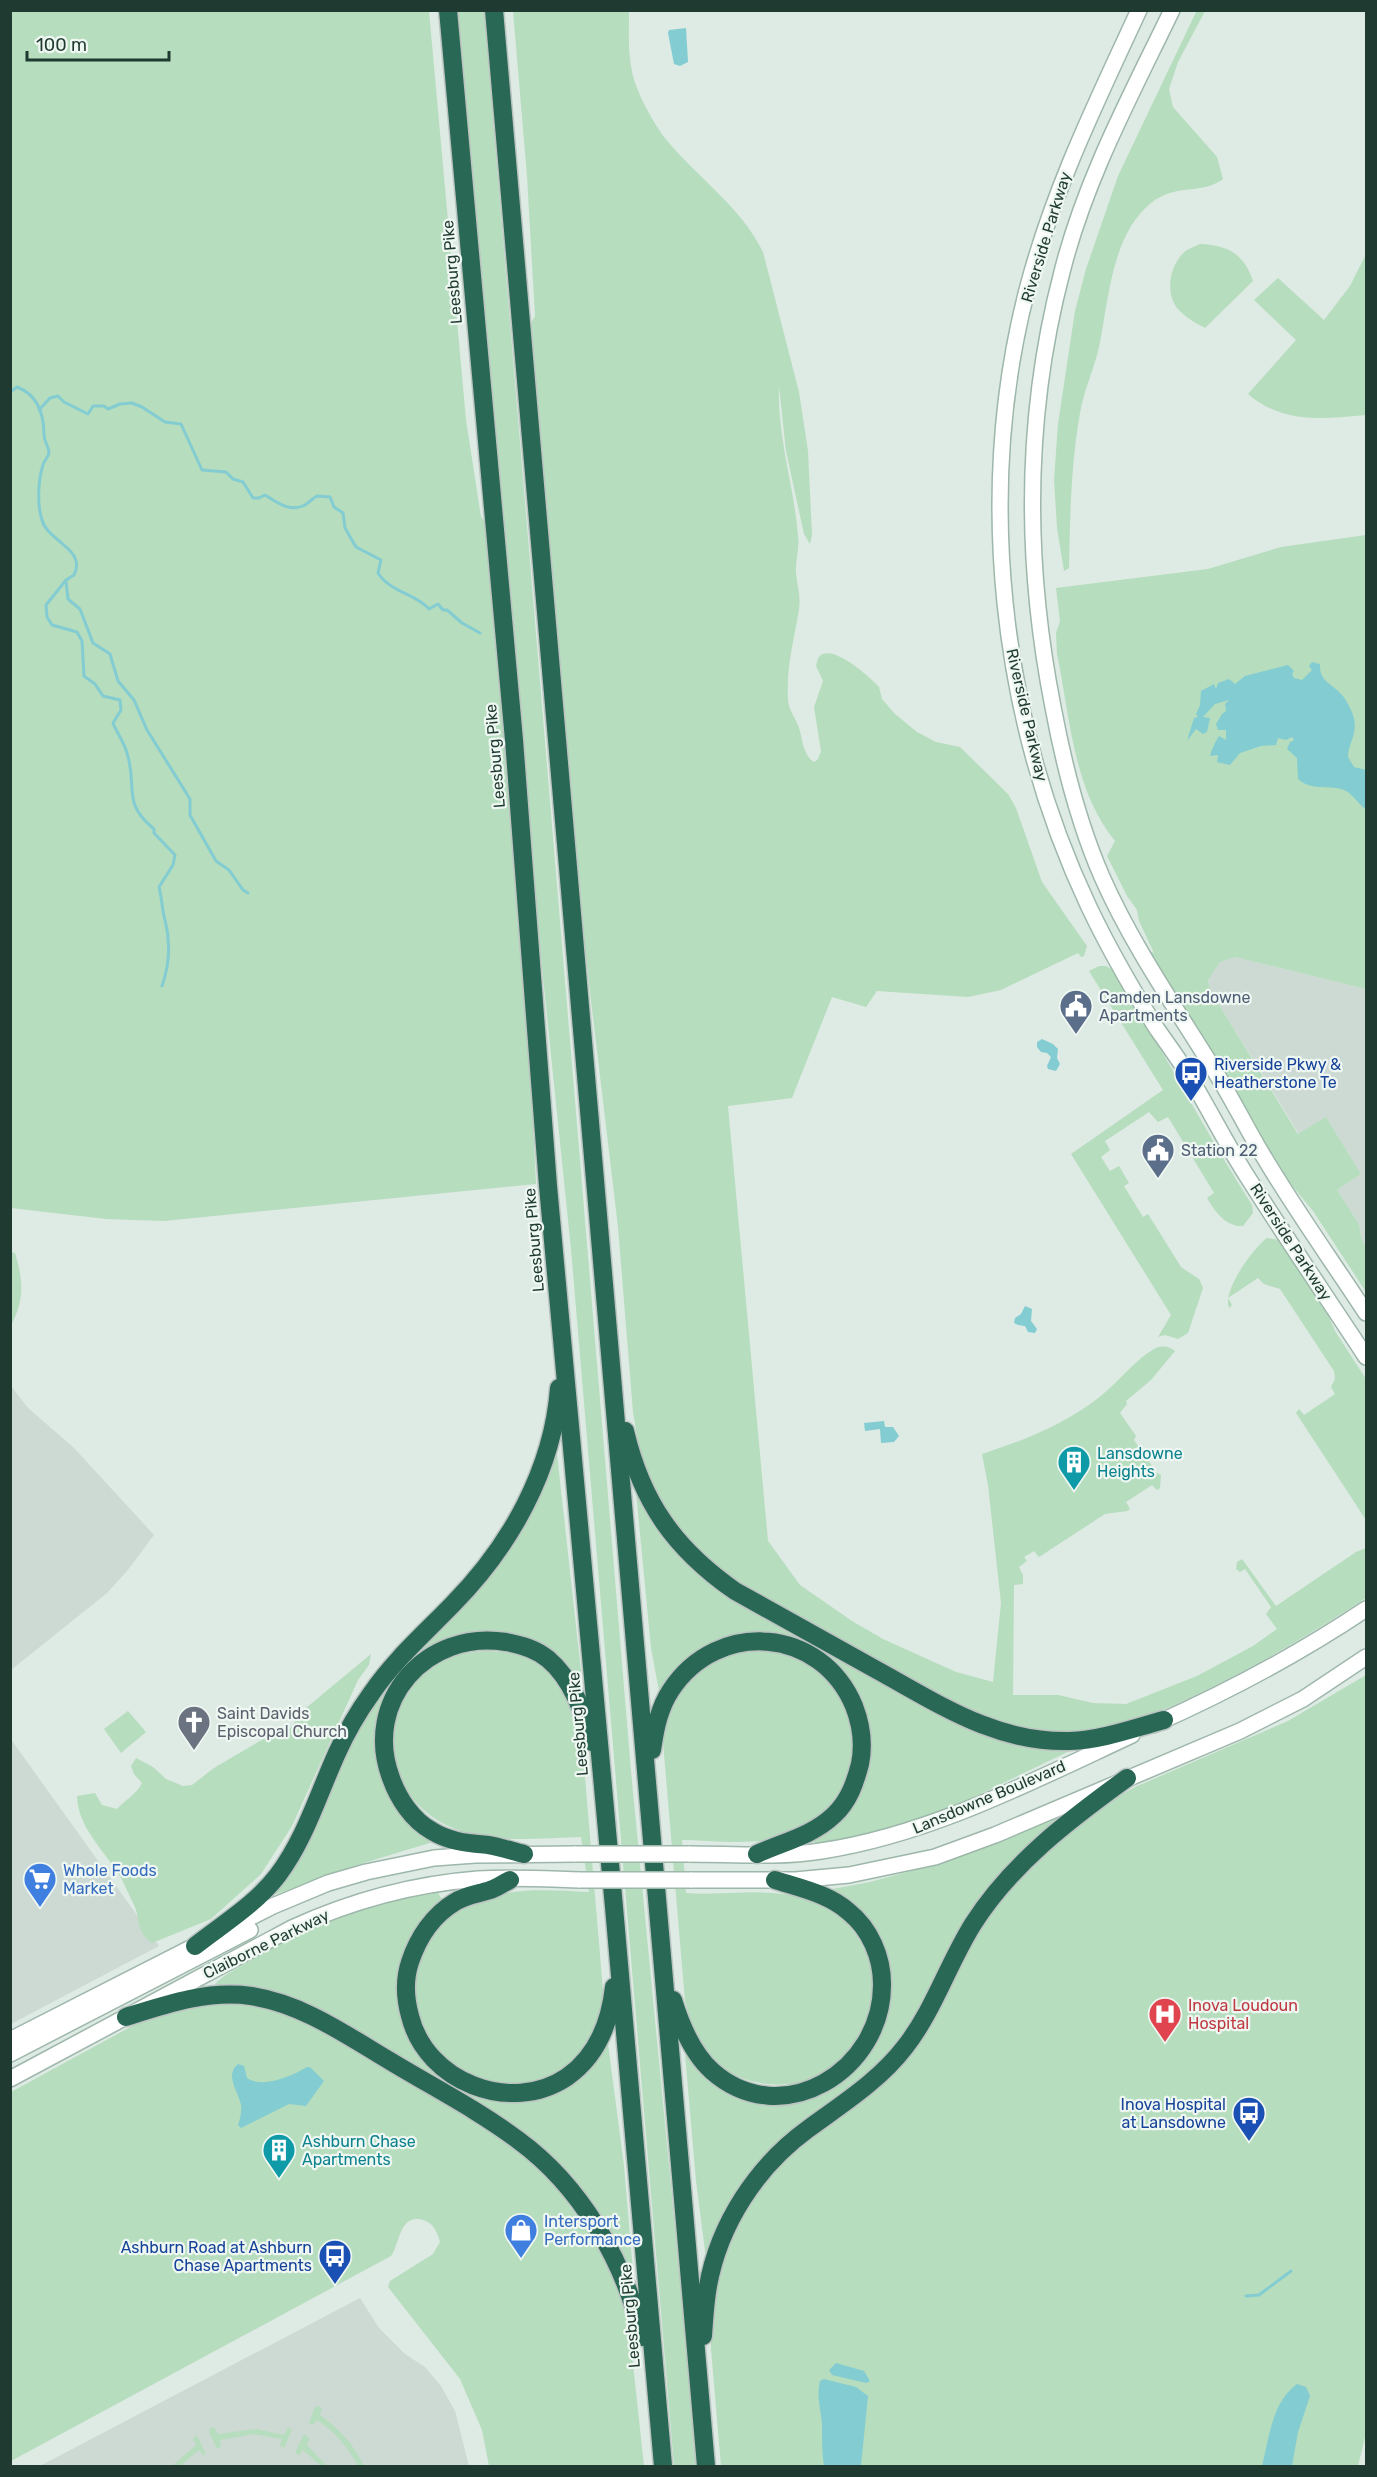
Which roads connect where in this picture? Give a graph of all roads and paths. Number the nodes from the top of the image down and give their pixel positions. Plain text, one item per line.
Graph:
1 (448, 10) edge
2 (494, 10) edge
3 (1140, 10) edge
4 (1172, 10) edge
5 (1366, 1313) edge
6 (561, 1317) junction
7 (1366, 1357) edge
8 (613, 1375) junction
9 (1366, 1609) edge
10 (1366, 1657) edge
11 (1164, 1720) junction
12 (1127, 1778) junction
13 (648, 1782) junction
14 (604, 1791) junction
15 (524, 1854) junction
16 (576, 1854) joint
17 (757, 1854) junction
18 (349, 1877) junction
19 (510, 1880) junction
20 (579, 1880) joint
21 (775, 1880) junction
22 (195, 1946) junction
23 (618, 1952) junction
24 (662, 1958) junction
25 (126, 2017) junction
26 (10, 2040) edge
27 (10, 2054) edge
28 (10, 2079) edge
29 (699, 2383) junction
30 (658, 2410) junction
31 (663, 2466) edge
32 (706, 2466) edge

1 - 6 highway, Leesburg Pike
2 - 8 highway
3 - 7 main road, Riverside Parkway
4 - 5 main road, Riverside Parkway
6 - 14 highway, Leesburg Pike
6 - 22 highway
8 - 11 highway
8 - 13 highway
9 - 11 main road, Lansdowne Boulevard
10 - 12 main road, Lansdowne Boulevard
11 - 17 main road, Lansdowne Boulevard
12 - 21 main road, Lansdowne Boulevard
12 - 29 highway
13 - 17 highway
13 - 24 highway
14 - 15 highway
14 - 23 highway, Leesburg Pike
15 - 16 main road, Claiborne Parkway
15 - 18 main road, Claiborne Parkway
16 - 17 main road, Lansdowne Boulevard, bridge
18 - 22 main road, Claiborne Parkway
18 - 27 main road
19 - 20 main road, Claiborne Parkway
19 - 23 highway
19 - 25 main road, Claiborne Parkway
20 - 21 main road, Lansdowne Boulevard, bridge
21 - 24 highway
22 - 26 main road, Claiborne Parkway
23 - 30 highway, Leesburg Pike
24 - 29 highway
25 - 28 main road, Claiborne Parkway
25 - 30 highway
29 - 32 highway
30 - 31 highway, Leesburg Pike

